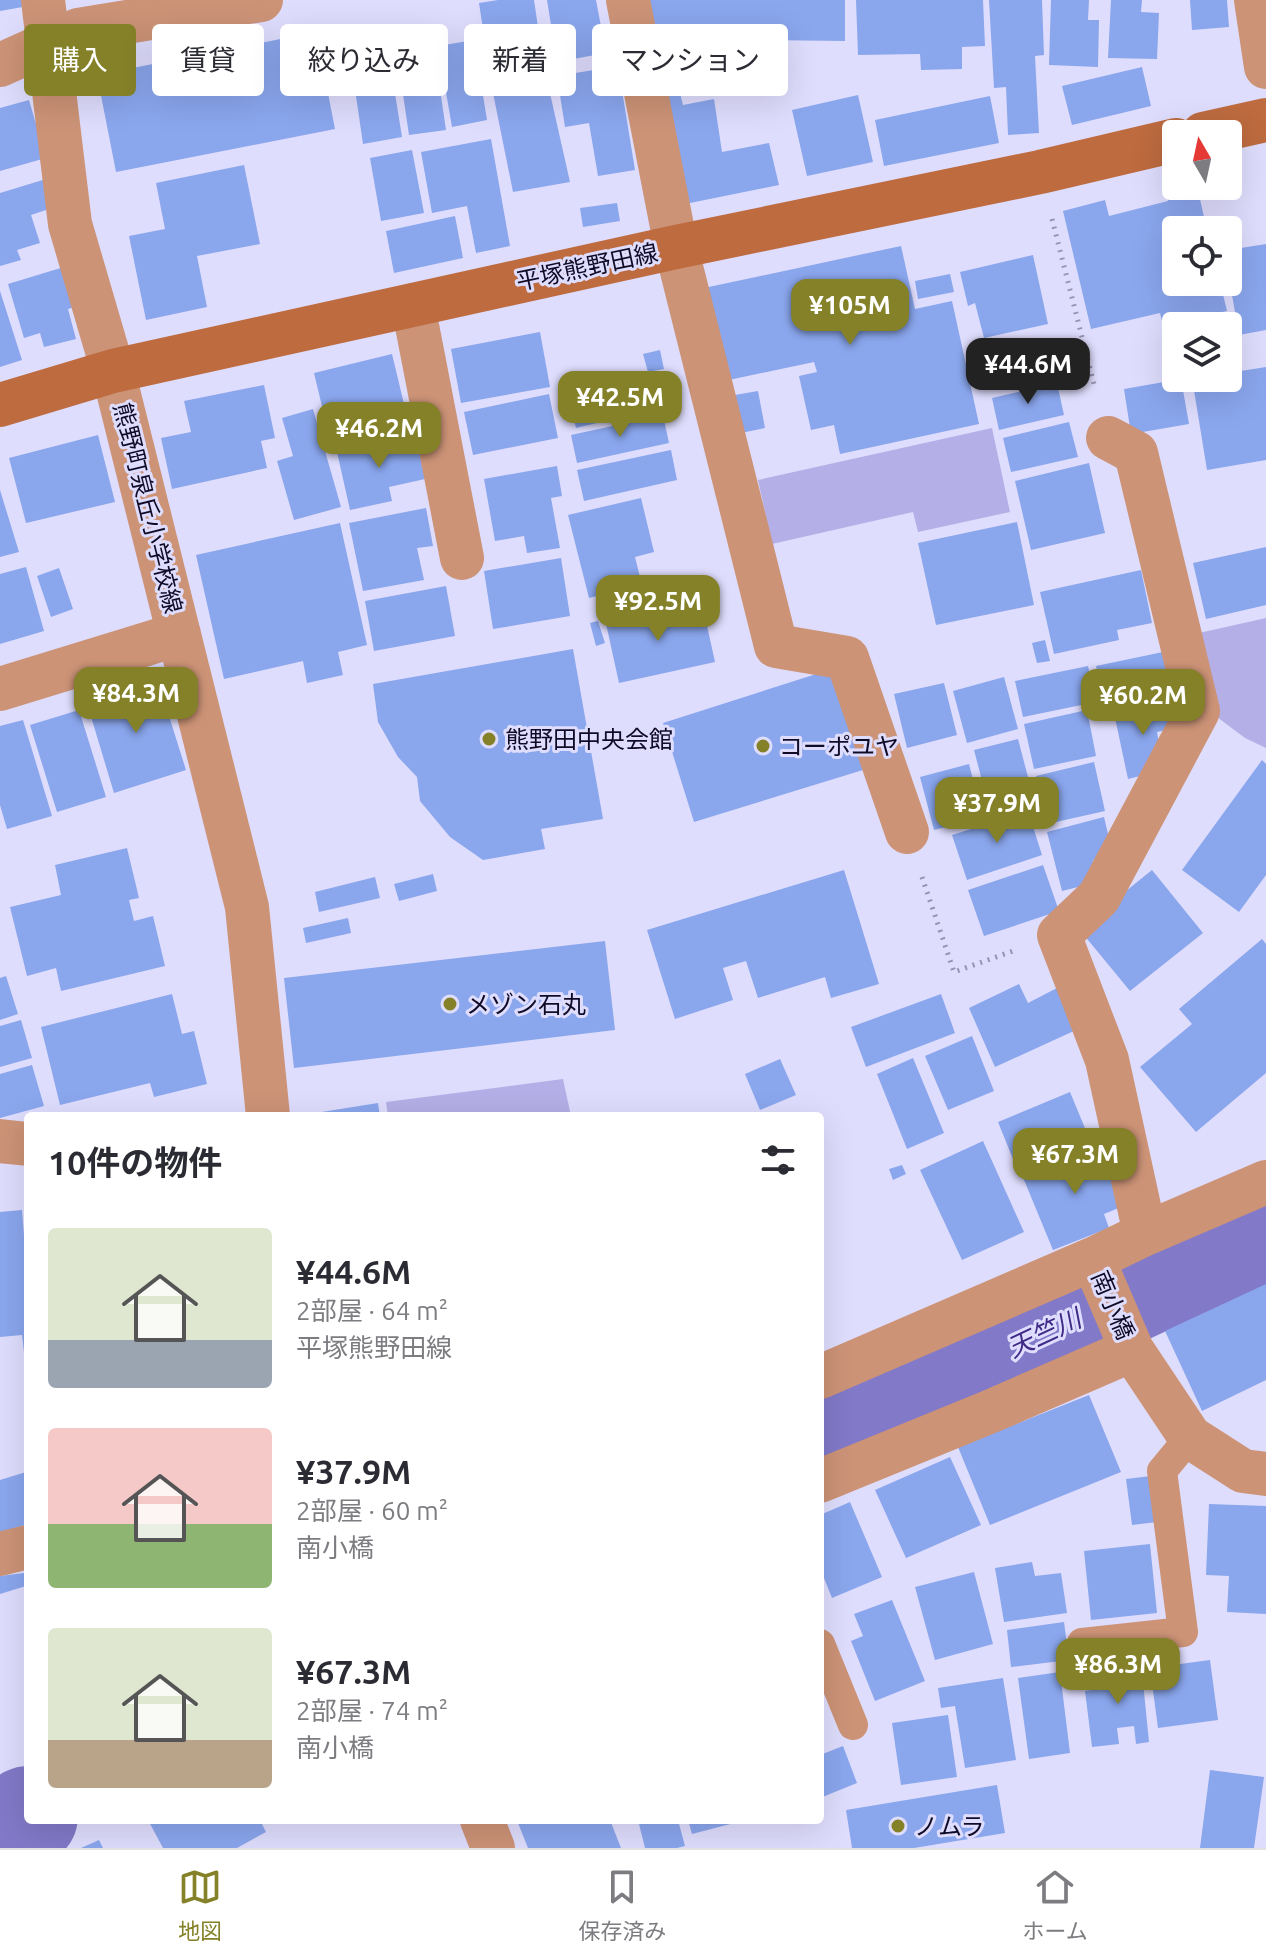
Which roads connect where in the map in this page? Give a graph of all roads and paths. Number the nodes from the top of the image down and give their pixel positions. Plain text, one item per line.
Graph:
1 (43, 0) edge
2 (261, 0) edge
3 (628, 0) edge
4 (1256, 0) edge
5 (46, 24) edge
6 (115, 24) edge
7 (24, 54) edge
8 (0, 65) edge
9 (1266, 67) edge
10 (54, 96) edge
11 (1266, 120) edge
12 (1242, 125) edge
13 (1162, 143) edge
14 (1040, 172) junction
15 (676, 247) junction
16 (413, 305) junction
17 (113, 371) junction
18 (0, 405) edge
19 (1108, 438) joint
20 (462, 558) dead end
21 (179, 634) junction
22 (0, 689) edge
23 (907, 832) joint
24 (1059, 935) junction
25 (268, 1112) edge
26 (0, 1141) edge
27 (24, 1144) edge
28 (1266, 1182) edge
29 (1145, 1234) junction
30 (1093, 1259) junction
31 (1132, 1350) junction
32 (824, 1375) edge
33 (1190, 1437) junction
34 (1266, 1474) edge
35 (824, 1479) edge
36 (24, 1548) edge
37 (0, 1554) edge
38 (1082, 1643) dead end
39 (824, 1654) edge
40 (853, 1725) dead end
41 (484, 1824) edge
42 (493, 1848) edge

1 - 5 street, 熊野町泉丘小学校線
2 - 6 street
3 - 15 street
4 - 9 street
7 - 8 street
10 - 17 street, 熊野町泉丘小学校線
11 - 12 street
13 - 14 street, 平塚熊野田線
14 - 15 street, 平塚熊野田線
14 - 19 path
15 - 16 street, 平塚熊野田線
15 - 23 street
16 - 17 street, 平塚熊野田線
16 - 20 street
17 - 18 street, 平塚熊野田線
17 - 21 street, 熊野町泉丘小学校線
19 - 24 street
21 - 22 street
21 - 25 street, 熊野町泉丘小学校線
23 - 24 path
24 - 29 street
26 - 27 street
28 - 29 street
29 - 30 street
30 - 31 street, 南小橋
30 - 32 street
31 - 33 street, 南小橋
31 - 35 street
33 - 34 street
33 - 38 lane
36 - 37 street
39 - 40 lane
41 - 42 street

